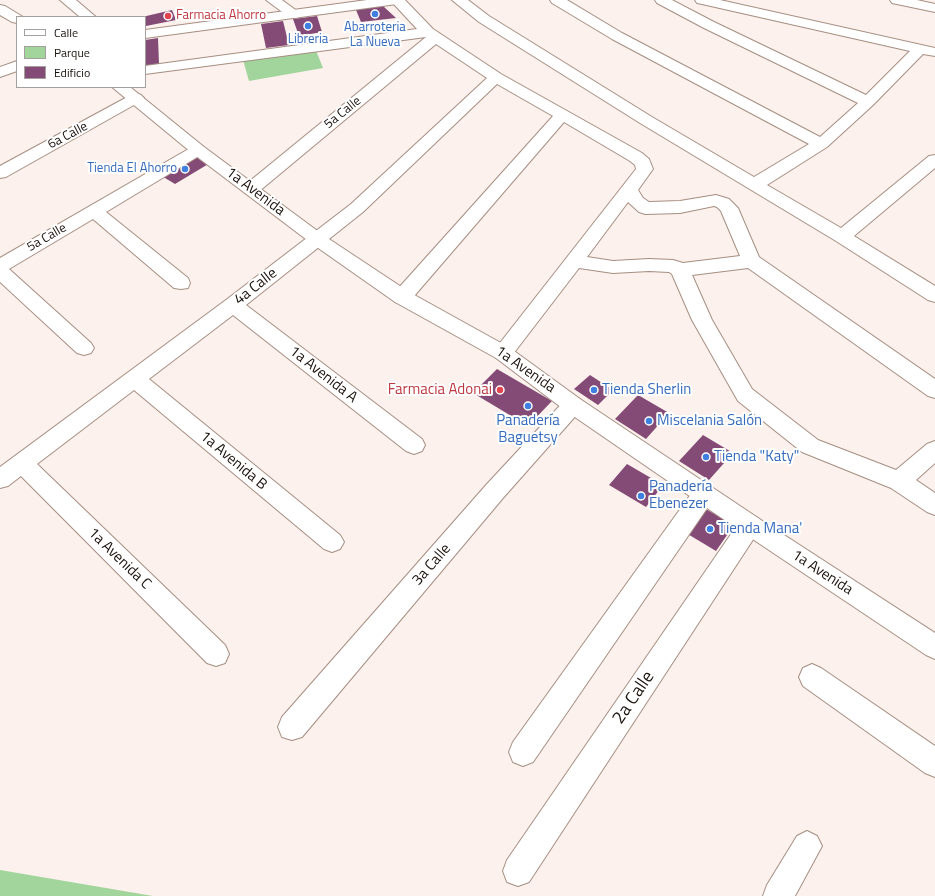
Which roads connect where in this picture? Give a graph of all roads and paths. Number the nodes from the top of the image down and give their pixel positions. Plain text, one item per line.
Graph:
1 (67, 0) edge
2 (274, 0) edge
3 (397, 0) edge
4 (459, 0) edge
5 (557, 0) edge
6 (662, 0) edge
7 (702, 0) edge
8 (897, 0) edge
9 (0, 8) edge
10 (935, 8) edge
11 (294, 14) junction
12 (88, 16) edge
13 (16, 19) edge
14 (146, 34) edge
15 (431, 35) junction
16 (928, 50) edge
17 (16, 65) edge
18 (146, 70) edge
19 (0, 73) edge
20 (496, 77) junction
21 (128, 93) edge
22 (868, 102) junction
23 (562, 116) junction
24 (821, 144) junction
25 (198, 150) junction
26 (935, 160) edge
27 (0, 173) edge
28 (754, 186) junction
29 (251, 189) junction
30 (629, 190) junction
31 (94, 211) junction
32 (842, 237) junction
33 (317, 239) junction
34 (574, 261) junction
35 (751, 261) junction
36 (0, 266) edge
37 (680, 270) junction
38 (0, 271) edge
39 (181, 283) dead end
40 (935, 295) edge
41 (402, 297) junction
42 (233, 305) junction
43 (84, 348) dead end
44 (504, 352) junction
45 (135, 379) junction
46 (935, 390) edge
47 (573, 405) junction
48 (414, 445) dead end
49 (935, 450) edge
50 (22, 463) junction
51 (0, 479) edge
52 (899, 481) junction
53 (704, 494) junction
54 (935, 504) edge
55 (750, 525) junction
56 (332, 542) dead end
57 (935, 647) edge
58 (216, 654) dead end
59 (812, 677) dead end
60 (292, 726) dead end
61 (523, 752) dead end
62 (935, 763) edge
63 (808, 846) dead end
64 (518, 871) dead end
65 (778, 896) edge

1 - 12 street
2 - 11 street
3 - 11 street
3 - 15 street
4 - 28 street
5 - 24 street
6 - 22 street
7 - 16 street
8 - 10 street
9 - 13 street
11 - 14 street
15 - 18 street
15 - 20 street
15 - 29 street, 5a Calle
16 - 22 street
17 - 19 street
20 - 23 street
20 - 33 street, 4a Calle
21 - 25 street, 1a Avenida
21 - 27 street, 6a Calle
22 - 24 street
23 - 30 street
23 - 41 street
24 - 28 street
25 - 29 street, 1a Avenida
25 - 31 street, 5a Calle
26 - 32 street
28 - 32 street
29 - 33 street, 1a Avenida
30 - 34 street
30 - 35 street
31 - 36 street, 5a Calle
31 - 39 street
32 - 40 street
33 - 41 street, 1a Avenida
33 - 42 street, 4a Calle
34 - 37 street
34 - 44 street
35 - 37 street
35 - 46 street
37 - 52 street
38 - 43 street
41 - 44 street, 1a Avenida
42 - 45 street, 4a Calle
42 - 48 street, 1a Avenida A
44 - 47 street, 1a Avenida
45 - 50 street, 4a Calle
45 - 56 street, 1a Avenida B
47 - 53 street, 1a Avenida
47 - 60 street, 3a Calle
49 - 52 street
50 - 51 street, 4a Calle
50 - 58 street, 1a Avenida C
52 - 54 street
53 - 55 street, 1a Avenida
53 - 61 street
55 - 57 street, 1a Avenida
55 - 64 street, 2a Calle
59 - 62 street
63 - 65 street

